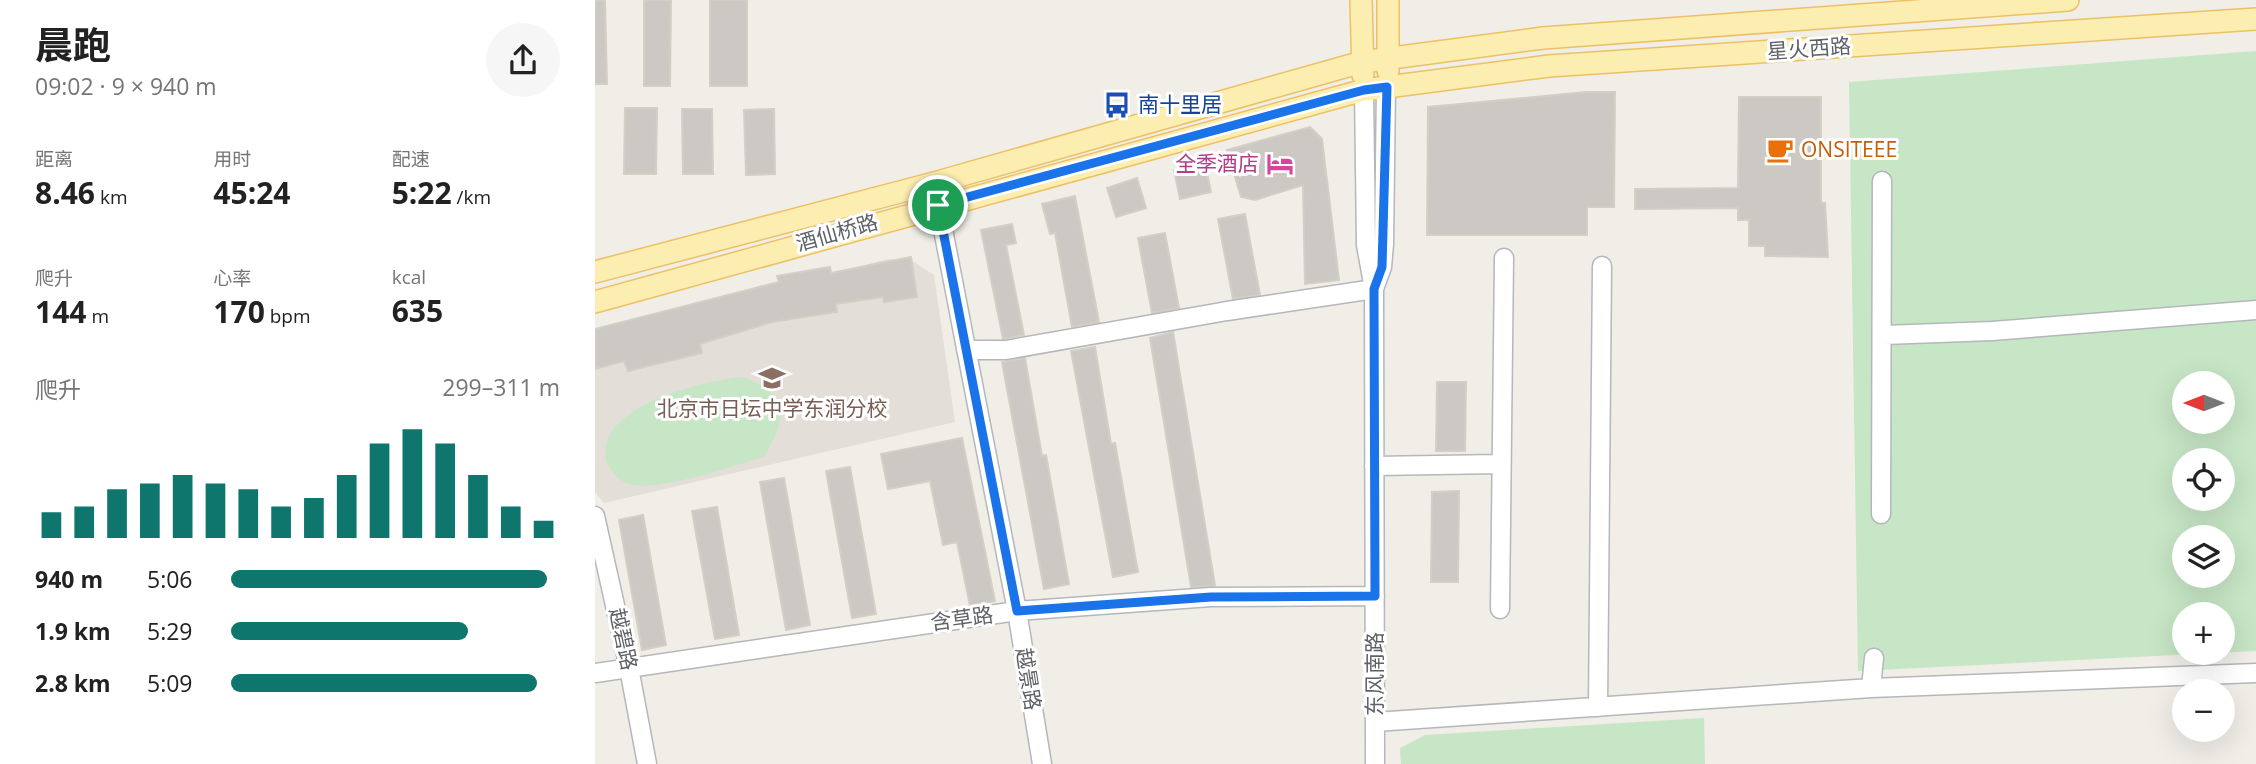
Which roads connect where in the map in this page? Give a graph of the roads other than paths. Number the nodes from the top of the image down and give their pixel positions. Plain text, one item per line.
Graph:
1 (1361, 0) edge
2 (1388, 0) edge
3 (2068, 0) edge
4 (2256, 19) edge
5 (1389, 60) junction
6 (1362, 62) junction
7 (1387, 87) junction
8 (1364, 90) junction
9 (1882, 181) dead end
10 (934, 183) junction
11 (938, 205) junction
12 (1504, 258) dead end
13 (1602, 266) dead end
14 (595, 272) edge
15 (1374, 289) junction
16 (595, 302) edge
17 (2256, 310) edge
18 (1884, 335) junction
19 (966, 350) junction
20 (1500, 464) junction
21 (1374, 466) junction
22 (1881, 514) dead end
23 (595, 516) edge
24 (1375, 596) junction
25 (1500, 609) dead end
26 (1017, 611) junction
27 (1874, 657) dead end
28 (629, 668) junction
29 (595, 673) edge
30 (2256, 673) edge
31 (1871, 688) junction
32 (1598, 707) junction
33 (1375, 722) junction
34 (647, 764) edge
35 (1042, 764) edge
36 (1375, 764) edge

1 - 6 main road, 东风南路
2 - 5 main road, 东风南路
3 - 5 main road, 星火西路
4 - 7 main road, 星火西路
5 - 6 main road, 星火西路
5 - 7 main road, 东风南路
6 - 8 main road, 东风南路
6 - 10 main road, 酒仙桥路
7 - 8 main road, 星火西路
7 - 15 street, 东风南路
8 - 11 main road, 酒仙桥路
8 - 15 street, 东风南路
9 - 18 street
10 - 11 street, 越景路
10 - 14 main road, 酒仙桥路
11 - 16 main road, 酒仙桥路
11 - 19 street, 越景路
12 - 20 street
13 - 32 street
15 - 19 street
15 - 21 street, 东风南路
17 - 18 street
18 - 22 street
19 - 26 street, 越景路
20 - 21 street
20 - 25 street
21 - 24 street, 东风南路
23 - 28 street, 越碧路
24 - 26 street, 含草路
24 - 33 street, 东风南路
26 - 28 street, 含草路
26 - 35 street, 越景路
27 - 31 street
28 - 29 street, 含草路
28 - 34 street, 越碧路
30 - 31 street
31 - 32 street
32 - 33 street
33 - 36 street, 东风南路

